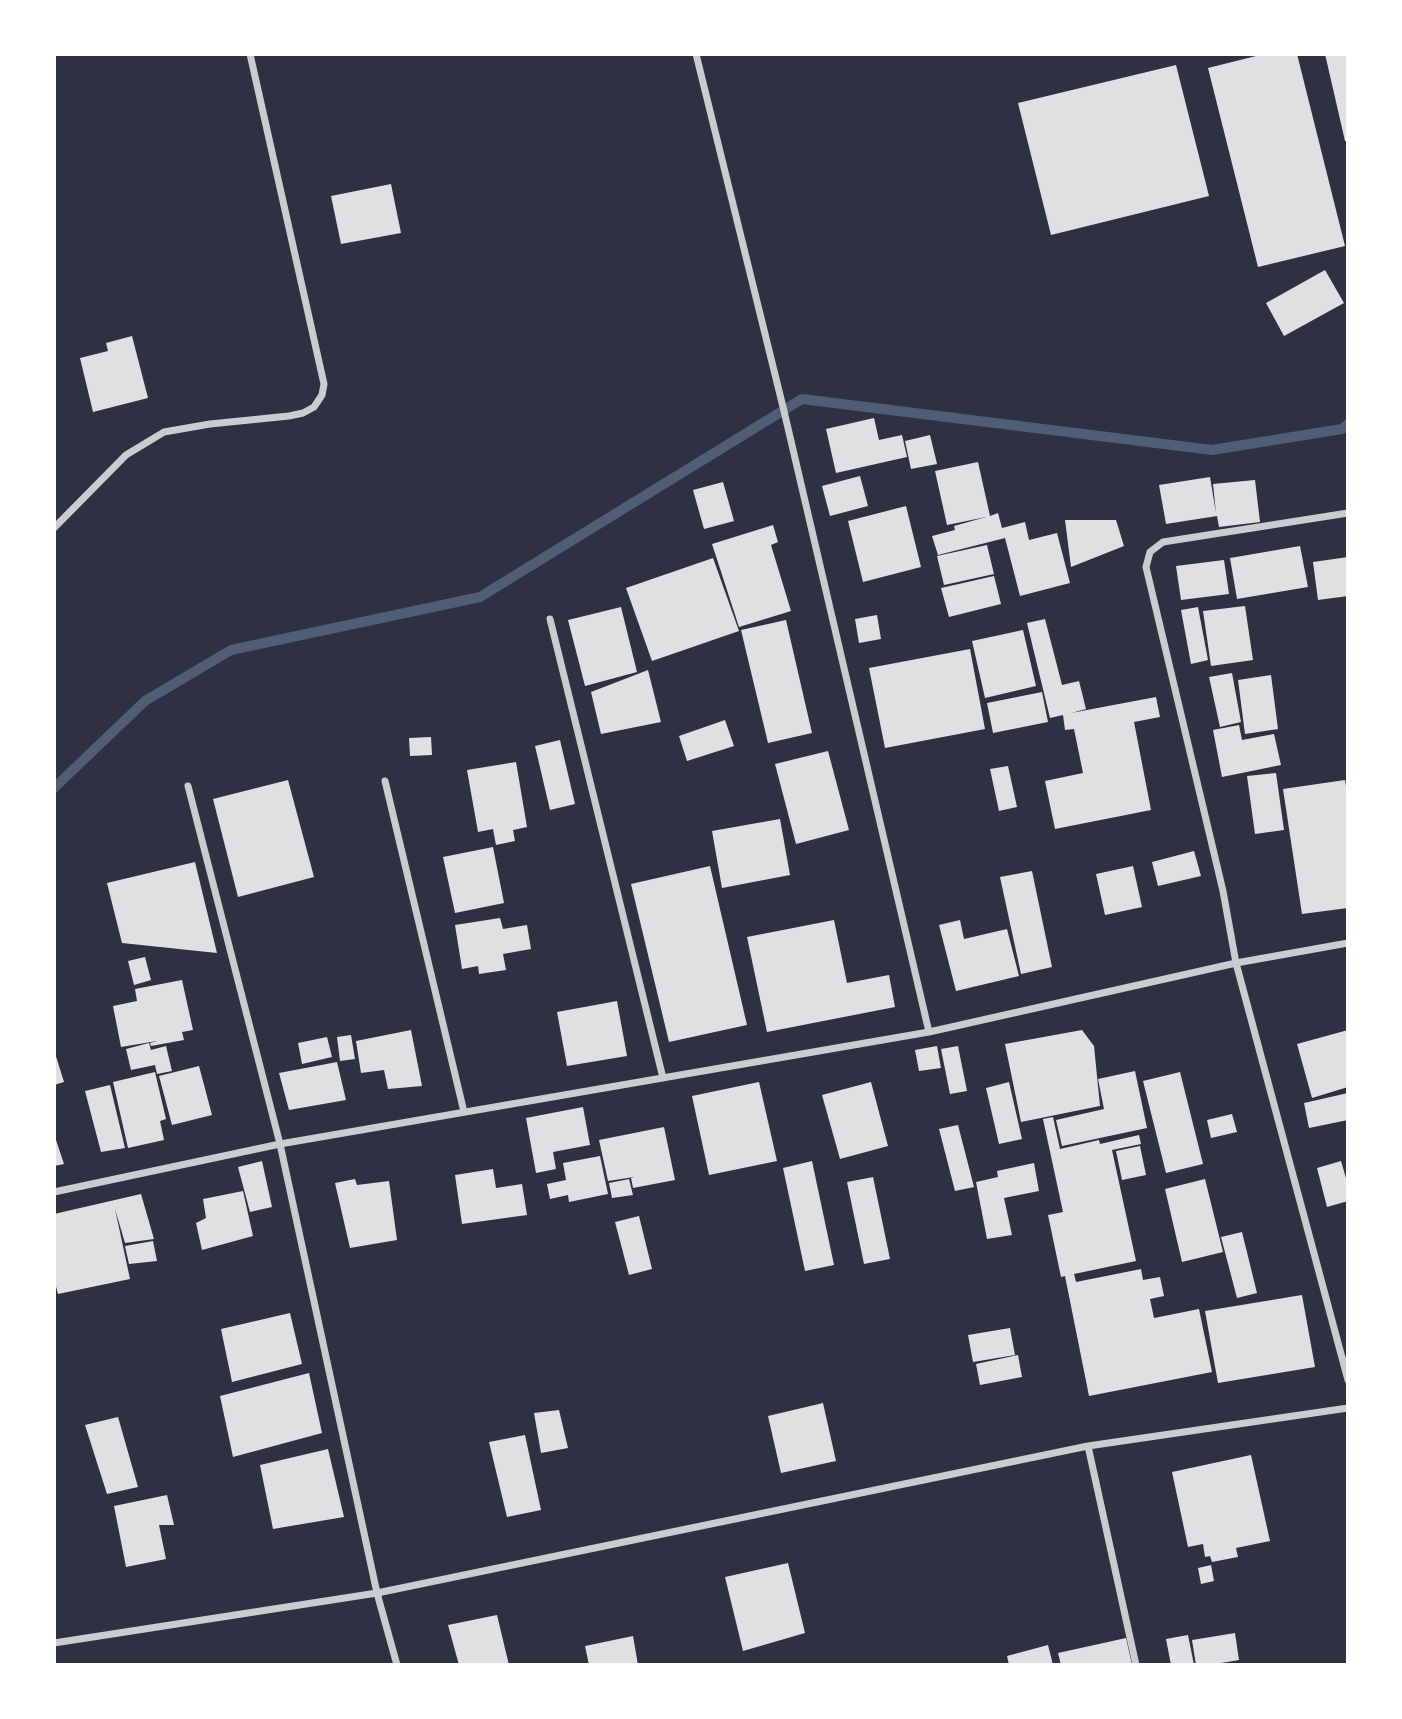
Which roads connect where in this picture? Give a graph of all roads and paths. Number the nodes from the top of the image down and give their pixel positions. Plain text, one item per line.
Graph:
1 (250, 54) edge
2 (696, 54) edge
3 (1348, 513) edge
4 (54, 528) edge
5 (550, 619) dead end
6 (385, 781) dead end
7 (188, 786) dead end
8 (1348, 943) edge
9 (1236, 962) junction
10 (929, 1032) junction
11 (663, 1077) junction
12 (464, 1112) junction
13 (280, 1144) junction
14 (54, 1192) edge
15 (1348, 1380) edge
16 (1348, 1409) edge
17 (1088, 1446) junction
18 (377, 1593) junction
19 (54, 1643) edge
20 (397, 1665) edge
21 (1136, 1665) edge

1 - 4 street
2 - 10 street
3 - 9 street
5 - 11 street
6 - 12 street
7 - 13 street
8 - 9 street
9 - 10 street
9 - 15 street
10 - 11 street
11 - 12 street
12 - 13 street
13 - 14 street
13 - 18 street
16 - 17 street
17 - 18 street
17 - 21 street
18 - 19 street
18 - 20 street

